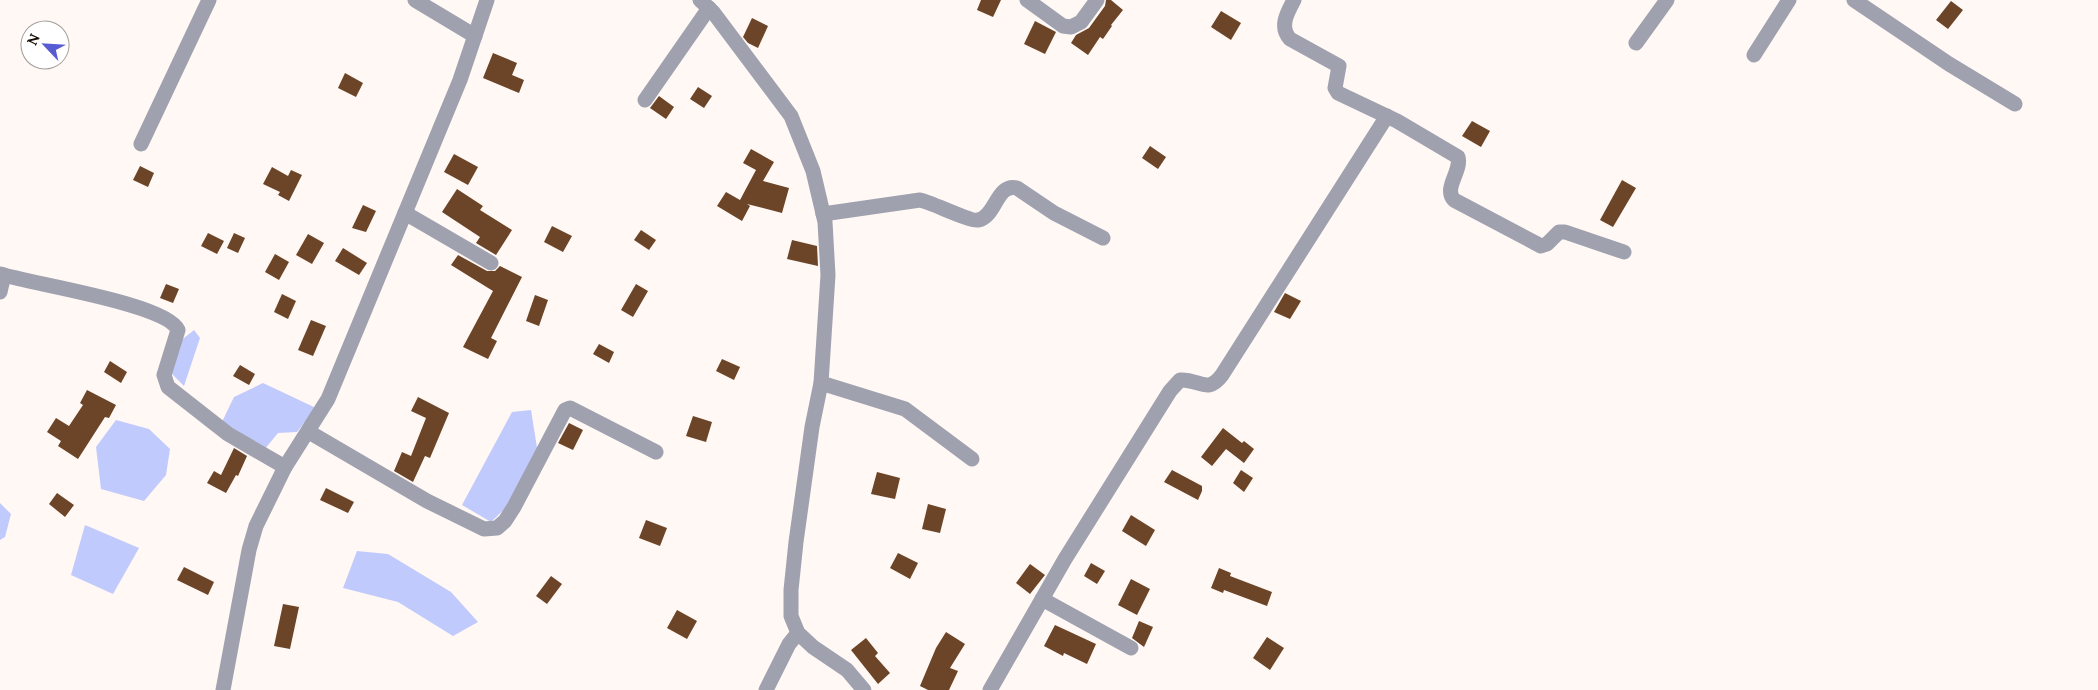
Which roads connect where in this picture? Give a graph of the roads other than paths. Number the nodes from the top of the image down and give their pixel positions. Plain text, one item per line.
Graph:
1 (209, 0) edge
2 (415, 0) edge
3 (486, 0) edge
4 (1027, 0) edge
5 (1097, 0) edge
6 (1294, 0) edge
7 (1666, 0) edge
8 (1789, 0) edge
9 (1854, 0) edge
10 (705, 4) edge
11 (476, 36) junction
12 (1636, 43) dead end
13 (1754, 55) dead end
14 (645, 100) dead end
15 (2015, 104) dead end
16 (1387, 116) junction
17 (142, 144) dead end
18 (405, 213) junction
19 (823, 214) junction
20 (1104, 238) dead end
21 (1624, 252) dead end
22 (491, 263) dead end
23 (2, 274) edge
24 (0, 292) edge
25 (821, 383) junction
26 (309, 432) junction
27 (656, 452) dead end
28 (972, 459) dead end
29 (285, 466) junction
30 (1042, 599) junction
31 (798, 633) junction
32 (1131, 648) dead end
33 (223, 690) edge
34 (766, 690) edge
35 (864, 690) edge
36 (990, 690) edge

1 - 17 street
2 - 11 street
3 - 11 street
4 - 5 street
6 - 16 street
7 - 12 street
8 - 13 street
9 - 15 street
10 - 14 street
10 - 19 street
11 - 18 street
16 - 21 street
16 - 30 street
18 - 22 street
18 - 26 street
19 - 20 street
19 - 25 street
23 - 24 street
23 - 29 street
25 - 28 street
25 - 31 street
26 - 27 street
26 - 29 street
29 - 33 street
30 - 32 street
30 - 36 street
31 - 34 street
31 - 35 street

